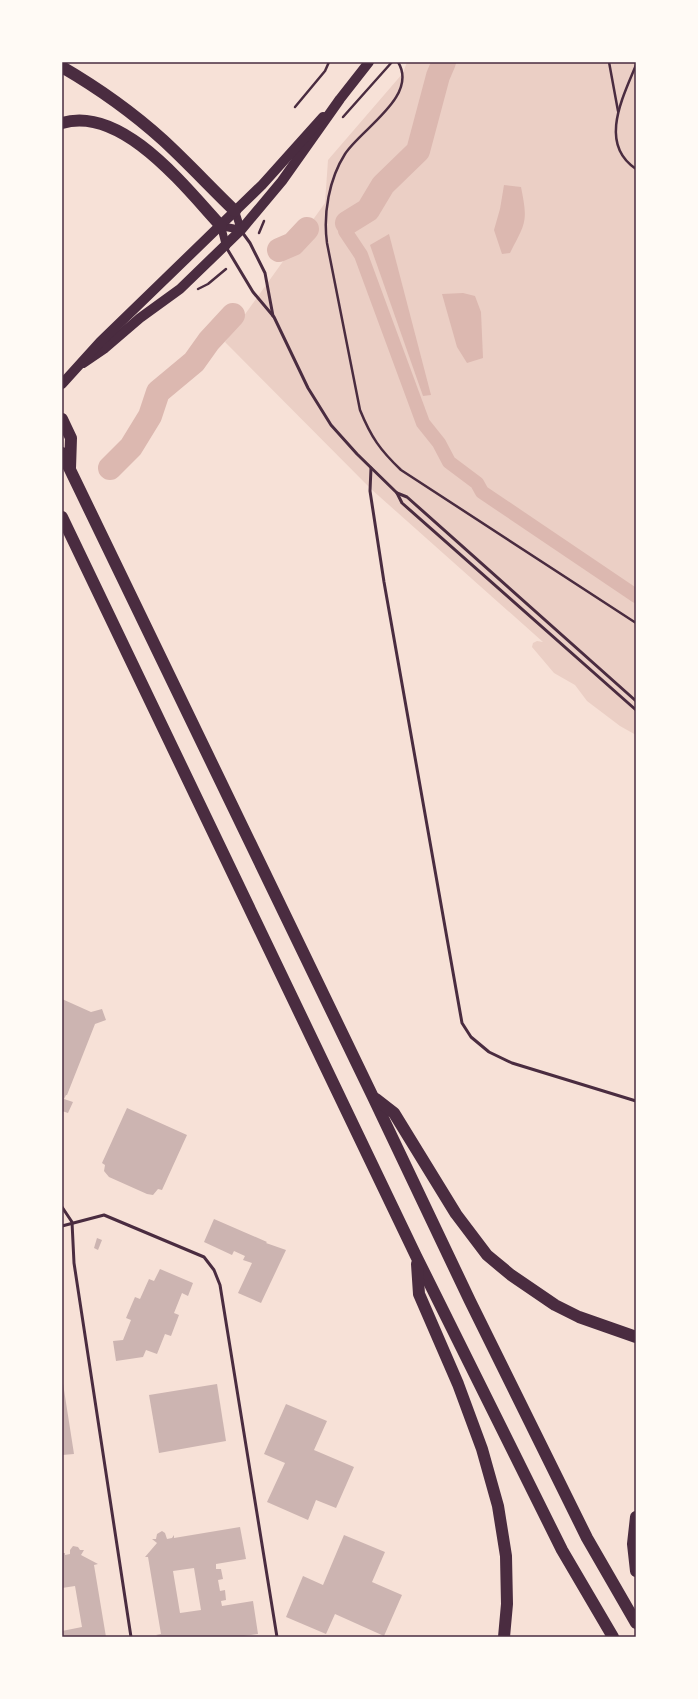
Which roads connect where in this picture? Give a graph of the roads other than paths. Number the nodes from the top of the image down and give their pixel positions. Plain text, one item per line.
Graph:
1 (369, 62) edge
2 (62, 67) edge
3 (340, 99) junction
4 (62, 123) edge
5 (235, 211) junction
6 (221, 226) junction
7 (241, 230) junction
8 (226, 246) junction
9 (274, 317) junction
10 (83, 363) junction
11 (62, 384) edge
12 (62, 419) edge
13 (62, 453) edge
14 (371, 468) junction
15 (70, 469) junction
16 (397, 493) junction
17 (62, 517) edge
18 (636, 701) edge
19 (636, 710) edge
20 (373, 1097) junction
21 (636, 1101) edge
22 (62, 1207) edge
23 (72, 1222) junction
24 (62, 1226) edge
25 (416, 1256) junction
26 (636, 1337) edge
27 (636, 1518) edge
28 (636, 1571) edge
29 (636, 1622) edge
30 (131, 1637) edge
31 (277, 1637) edge
32 (504, 1637) edge
33 (613, 1637) edge

1 - 3 main road
2 - 5 highway
3 - 5 main road
3 - 7 main road
4 - 6 highway
5 - 6 main road
5 - 7 main road
6 - 7 main road
6 - 8 main road
6 - 10 main road
7 - 8 main road
7 - 9 lane
8 - 9 lane
8 - 10 main road
9 - 14 lane
10 - 11 main road
12 - 15 highway
13 - 15 highway
14 - 16 lane
14 - 21 lane
15 - 20 highway
16 - 18 lane
16 - 19 lane
17 - 25 highway
20 - 26 highway
20 - 29 highway
22 - 23 lane
23 - 24 lane
23 - 30 lane
23 - 31 lane
25 - 32 highway
25 - 33 highway
27 - 28 highway

